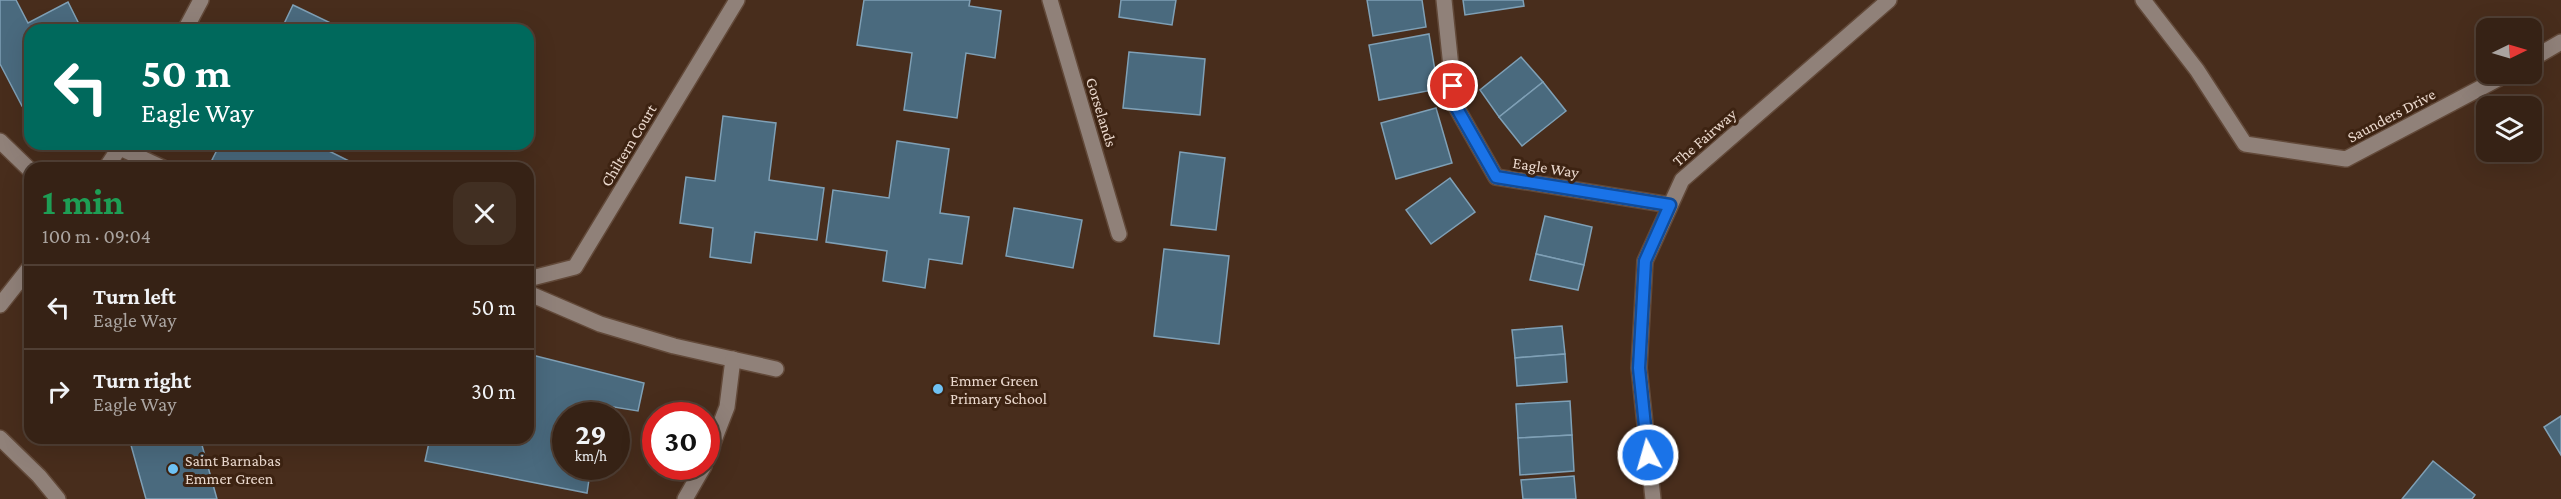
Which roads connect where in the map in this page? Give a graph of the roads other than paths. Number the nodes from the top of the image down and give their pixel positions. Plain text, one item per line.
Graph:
1 (201, 0) edge
2 (737, 0) edge
3 (1050, 0) edge
4 (1444, 0) edge
5 (1889, 0) edge
6 (2143, 0) edge
7 (188, 24) edge
8 (2561, 42) edge
9 (2542, 53) edge
10 (2488, 84) edge
11 (0, 141) edge
12 (129, 150) edge
13 (152, 162) edge
14 (24, 164) edge
15 (1670, 205) junction
16 (1119, 234) dead end
17 (24, 275) edge
18 (534, 277) edge
19 (534, 296) edge
20 (0, 305) edge
21 (733, 359) junction
22 (776, 369) dead end
23 (720, 425) edge
24 (0, 438) edge
25 (696, 480) edge
26 (58, 499) edge
27 (685, 499) edge
28 (1653, 499) edge

1 - 7 street
2 - 18 street, Chiltern Court
3 - 16 street, Gorselands
4 - 15 street, Eagle Way
5 - 15 street, The Fairway
6 - 10 street, Saunders Drive
8 - 9 street
11 - 14 street
12 - 13 street
15 - 28 street, The Fairway
17 - 20 street
19 - 21 street
21 - 22 street
21 - 23 street
24 - 26 street
25 - 27 street

